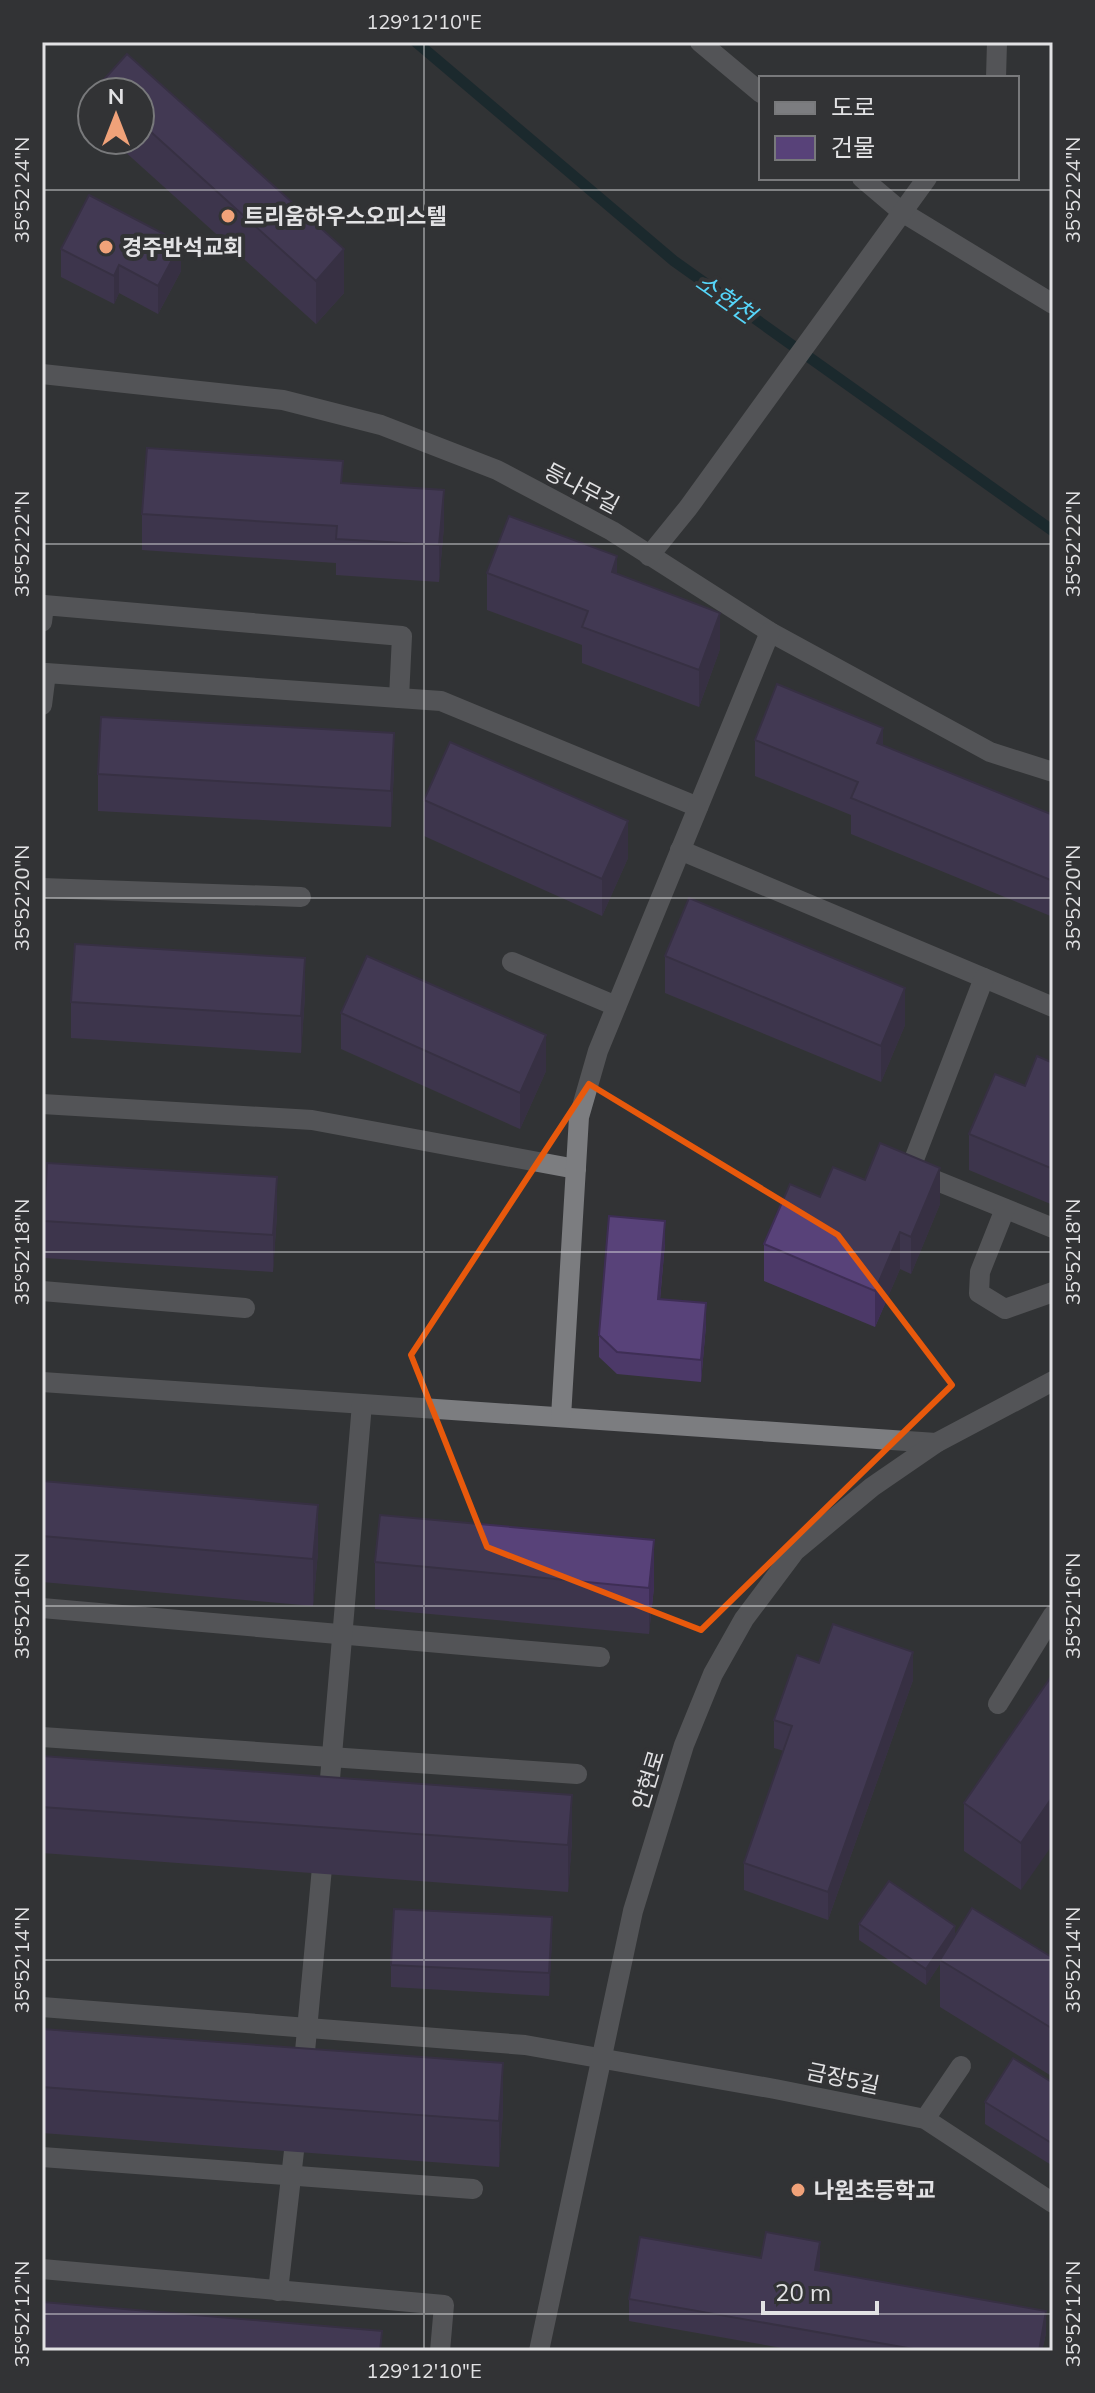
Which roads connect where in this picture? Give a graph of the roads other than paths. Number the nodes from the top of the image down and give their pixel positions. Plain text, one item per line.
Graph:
1 (700, 42) edge
2 (997, 42) edge
3 (996, 76) edge
4 (759, 91) edge
5 (864, 180) edge
6 (926, 180) edge
7 (902, 212) junction
8 (1053, 304) edge
9 (42, 374) edge
10 (649, 556) junction
11 (42, 622) edge
12 (770, 632) junction
13 (44, 670) edge
14 (399, 698) junction
15 (42, 705) edge
16 (1053, 772) edge
17 (698, 807) junction
18 (680, 850) junction
19 (42, 888) edge
20 (301, 897) dead end
21 (512, 962) dead end
22 (984, 978) junction
23 (616, 1006) junction
24 (1053, 1007) edge
25 (42, 1104) edge
26 (576, 1169) junction
27 (1005, 1209) junction
28 (1053, 1228) edge
29 (42, 1291) edge
30 (1053, 1292) edge
31 (245, 1308) dead end
32 (1053, 1381) edge
33 (42, 1382) edge
34 (362, 1404) junction
35 (561, 1417) junction
36 (936, 1443) junction
37 (42, 1608) edge
38 (1053, 1615) edge
39 (343, 1634) junction
40 (600, 1657) dead end
41 (998, 1704) dead end
42 (42, 1737) edge
43 (333, 1757) junction
44 (577, 1774) dead end
45 (42, 2007) edge
46 (308, 2028) junction
47 (600, 2059) junction
48 (961, 2066) dead end
49 (925, 2119) junction
50 (42, 2157) edge
51 (291, 2175) junction
52 (473, 2189) dead end
53 (1053, 2203) edge
54 (42, 2269) edge
55 (278, 2291) junction
56 (440, 2351) edge
57 (539, 2351) edge

1 - 4 street
2 - 3 street
5 - 7 street
6 - 7 street
7 - 8 street
7 - 10 street
9 - 10 street, 등나무길
10 - 12 street, 등나무길
11 - 14 street
12 - 16 street, 등나무길
12 - 17 street
13 - 14 street
13 - 15 street
14 - 17 street
17 - 18 street
18 - 22 street
18 - 23 street
19 - 20 street
21 - 23 street
22 - 24 street
22 - 27 street
23 - 26 street
25 - 26 street
26 - 35 street
27 - 28 street
27 - 30 street
29 - 31 street
32 - 36 street, 안현로
33 - 34 street
34 - 35 street
34 - 39 street
35 - 36 street
36 - 47 street, 안현로
37 - 39 street
38 - 41 street
39 - 40 street
39 - 43 street
42 - 43 street
43 - 44 street
43 - 46 street
45 - 46 street, 금장5길
46 - 47 street, 금장5길
46 - 51 street
47 - 49 street, 금장5길
47 - 57 street, 안현로
48 - 49 street
49 - 53 street, 금장5길
50 - 51 street
51 - 52 street
51 - 55 street
54 - 55 street
55 - 56 street

